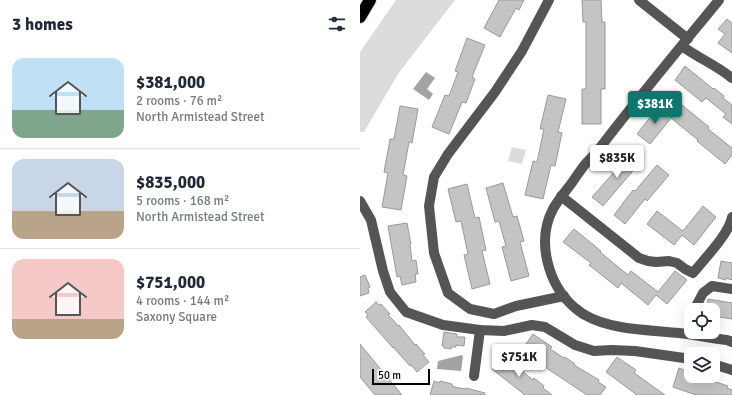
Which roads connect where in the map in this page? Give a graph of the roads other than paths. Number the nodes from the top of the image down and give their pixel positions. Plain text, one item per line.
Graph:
1 (370, 0) edge
2 (549, 0) edge
3 (639, 0) edge
4 (720, 0) edge
5 (360, 17) edge
6 (685, 42) junction
7 (732, 78) edge
8 (561, 196) junction
9 (360, 201) edge
10 (732, 217) edge
11 (732, 289) edge
12 (564, 296) junction
13 (698, 303) edge
14 (480, 330) junction
15 (684, 332) edge
16 (720, 339) edge
17 (732, 342) edge
18 (684, 358) edge
19 (720, 366) edge
20 (732, 370) edge
21 (474, 376) dead end

1 - 5 highway
2 - 12 street
3 - 6 street
4 - 6 street
6 - 7 street
6 - 8 street
8 - 10 street
8 - 12 street
9 - 14 street
11 - 13 street
12 - 15 street
14 - 18 street
14 - 21 street
16 - 17 street
19 - 20 street

